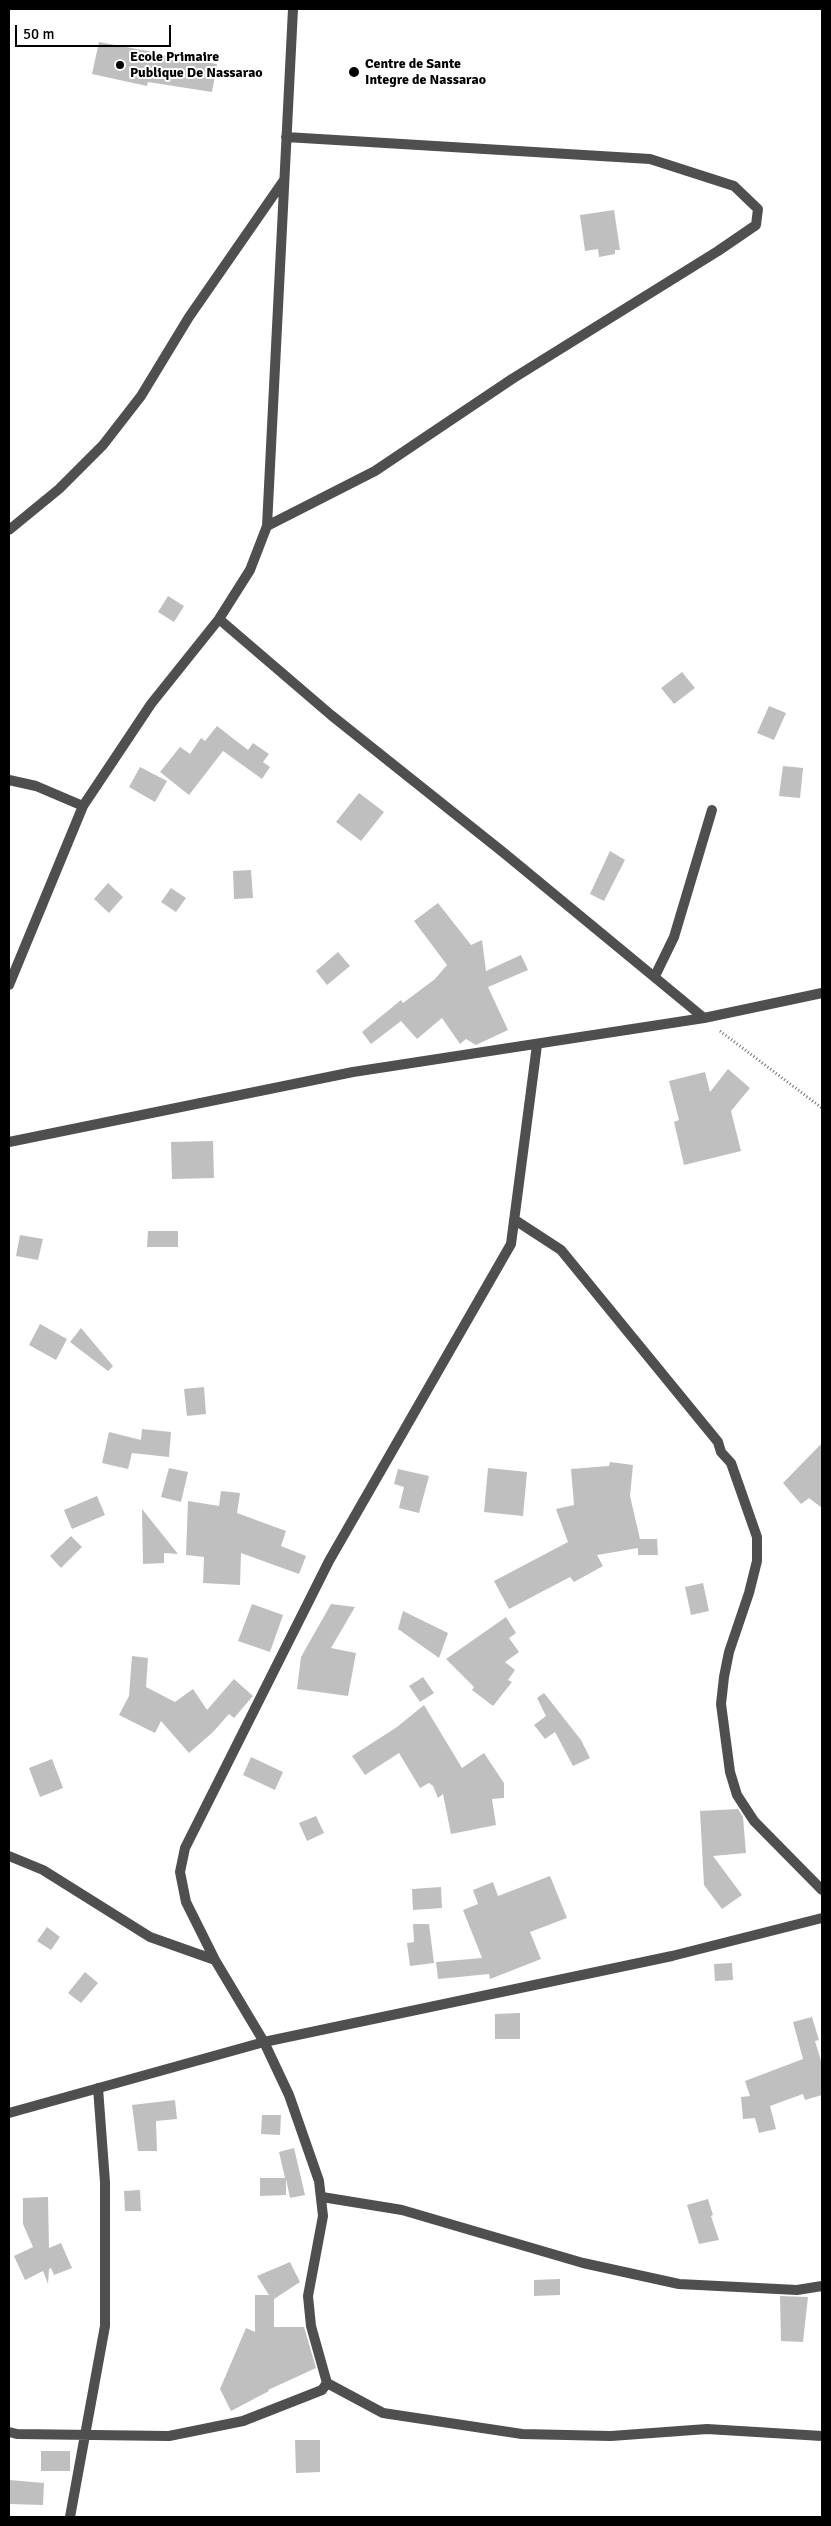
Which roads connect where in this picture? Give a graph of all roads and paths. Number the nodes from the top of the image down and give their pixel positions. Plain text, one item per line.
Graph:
1 (293, 9) edge
2 (286, 137) junction
3 (284, 180) junction
4 (267, 526) junction
5 (9, 530) edge
6 (220, 619) junction
7 (9, 780) edge
8 (83, 806) junction
9 (712, 810) dead end
10 (12, 968) edge
11 (655, 976) junction
12 (9, 985) edge
13 (822, 993) edge
14 (704, 1018) junction
15 (536, 1045) junction
16 (822, 1108) edge
17 (9, 1142) edge
18 (516, 1220) junction
19 (9, 1856) edge
20 (822, 1890) edge
21 (822, 1918) edge
22 (215, 1960) junction
23 (264, 2042) junction
24 (98, 2088) junction
25 (9, 2113) edge
26 (322, 2197) junction
27 (822, 2286) edge
28 (327, 2383) junction
29 (9, 2432) edge
30 (86, 2436) junction
31 (822, 2436) edge
32 (70, 2517) edge

1 - 2 street
2 - 3 street
2 - 4 street
3 - 4 street
3 - 5 street
4 - 6 street
6 - 8 street
6 - 11 street
7 - 8 street
8 - 10 street
9 - 11 street
10 - 12 street
11 - 14 street
13 - 14 street
14 - 15 street
14 - 16 path
15 - 17 street
15 - 18 street
18 - 20 street
18 - 22 street
19 - 22 street
21 - 23 street
22 - 23 street
23 - 24 street
23 - 26 street
24 - 25 street
24 - 30 street
26 - 27 street
26 - 28 street
28 - 30 street
28 - 31 street
29 - 30 street
30 - 32 street

